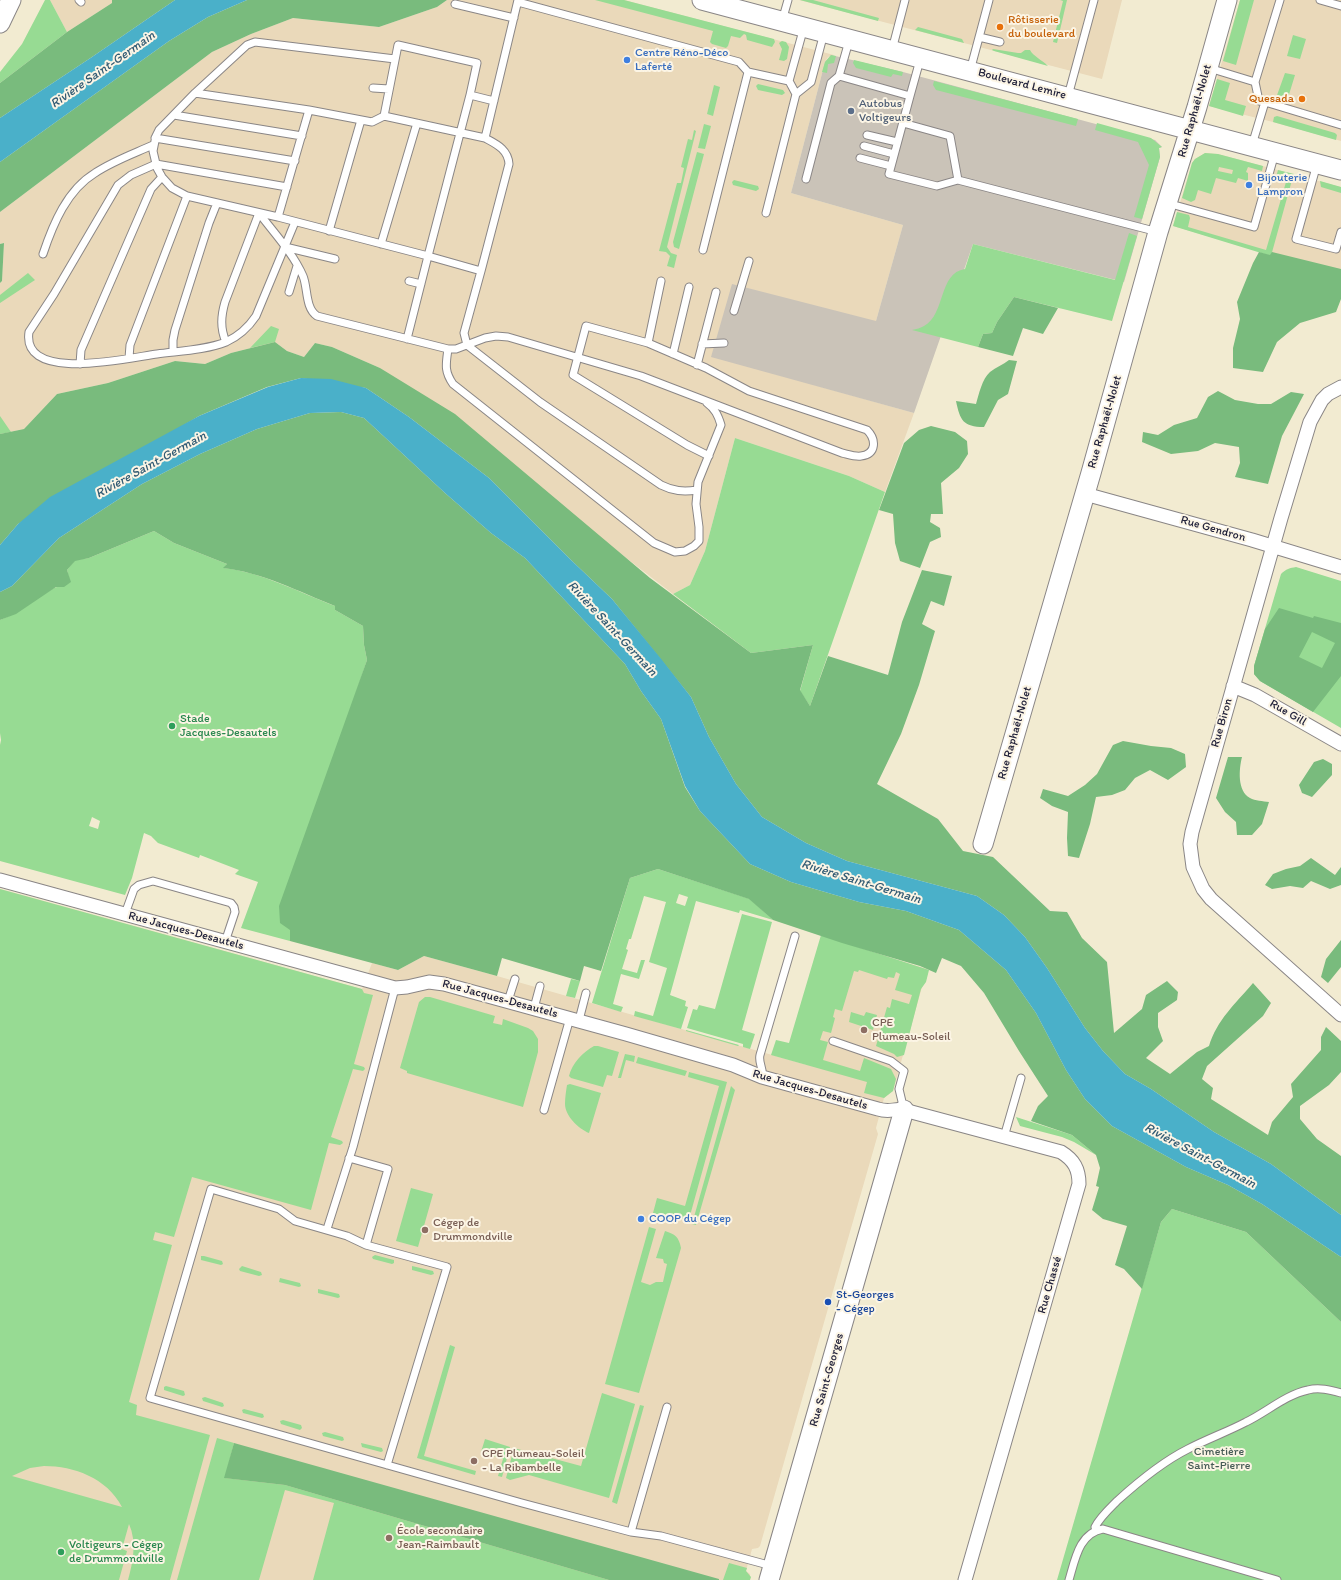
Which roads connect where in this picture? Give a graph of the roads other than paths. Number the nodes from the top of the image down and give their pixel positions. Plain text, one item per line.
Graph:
1 (11, 0) edge
2 (702, 0) edge
3 (788, 0) edge
4 (905, 0) edge
5 (989, 0) edge
6 (1094, 0) edge
7 (1226, 0) edge
8 (1280, 0) edge
9 (1320, 0) edge
10 (518, 1) edge
11 (455, 4) dead end
12 (1341, 6) edge
13 (514, 18) junction
14 (782, 21) junction
15 (0, 23) edge
16 (804, 27) junction
17 (824, 32) junction
18 (979, 37) junction
19 (849, 39) junction
20 (1000, 42) dead end
21 (892, 50) junction
22 (920, 58) junction
23 (395, 59) junction
24 (1208, 67) junction
25 (970, 71) junction
26 (748, 72) junction
27 (839, 76) junction
28 (789, 82) junction
29 (1255, 82) junction
30 (373, 88) dead end
31 (389, 89) junction
32 (195, 93) junction
33 (796, 94) junction
34 (470, 95) junction
35 (910, 96) junction
36 (1068, 97) junction
37 (494, 100) junction
38 (1265, 102) junction
39 (309, 110) junction
40 (174, 115) junction
41 (384, 116) junction
42 (361, 120) junction
43 (417, 123) junction
44 (903, 123) junction
45 (1341, 125) edge
46 (1190, 130) junction
47 (460, 132) junction
48 (867, 135) dead end
49 (302, 136) junction
50 (155, 138) junction
51 (485, 138) junction
52 (897, 142) junction
53 (153, 145) junction
54 (864, 146) dead end
55 (1252, 146) junction
56 (1275, 152) junction
57 (894, 154) junction
58 (860, 158) dead end
59 (295, 161) junction
60 (156, 164) junction
61 (1317, 164) junction
62 (891, 166) junction
63 (1341, 170) edge
64 (162, 177) junction
65 (806, 179) dead end
66 (958, 180) junction
67 (287, 187) junction
68 (187, 196) junction
69 (218, 203) junction
70 (1167, 203) junction
71 (259, 213) junction
72 (766, 213) dead end
73 (278, 217) junction
74 (295, 222) junction
75 (329, 231) junction
76 (1158, 232) junction
77 (1341, 232) edge
78 (381, 244) junction
79 (284, 247) junction
80 (703, 250) dead end
81 (43, 254) dead end
82 (428, 256) junction
83 (335, 259) dead end
84 (748, 261) dead end
85 (297, 266) junction
86 (480, 271) junction
87 (409, 281) dead end
88 (661, 281) dead end
89 (421, 284) junction
90 (689, 287) dead end
91 (289, 292) dead end
92 (716, 292) dead end
93 (734, 311) dead end
94 (407, 339) junction
95 (226, 342) junction
96 (648, 343) junction
97 (724, 343) dead end
98 (702, 344) junction
99 (467, 345) junction
100 (448, 349) junction
101 (173, 351) junction
102 (673, 354) junction
103 (578, 357) junction
104 (129, 358) junction
105 (80, 364) junction
106 (697, 364) junction
107 (1340, 387) edge
108 (702, 399) junction
109 (709, 456) junction
110 (697, 490) junction
111 (1085, 494) junction
112 (1273, 546) junction
113 (1341, 567) edge
114 (1233, 686) junction
115 (1341, 744) edge
116 (984, 844) dead end
117 (0, 880) edge
118 (125, 914) junction
119 (795, 936) dead end
120 (225, 942) junction
121 (514, 979) dead end
122 (540, 986) dead end
123 (395, 988) junction
124 (586, 993) dead end
125 (508, 1001) junction
126 (534, 1008) junction
127 (1341, 1015) edge
128 (574, 1019) junction
129 (833, 1041) dead end
130 (762, 1077) junction
131 (1021, 1078) dead end
132 (544, 1110) dead end
133 (904, 1110) junction
134 (1004, 1137) junction
135 (349, 1158) junction
136 (327, 1230) junction
137 (366, 1244) junction
138 (1341, 1393) edge
139 (667, 1407) dead end
140 (387, 1465) junction
141 (1096, 1531) junction
142 (632, 1532) junction
143 (771, 1573) edge
144 (965, 1580) edge
145 (1069, 1580) edge
146 (1277, 1580) edge

1 - 15 street
2 - 14 street, Boulevard Lemire
3 - 14 lane
4 - 21 lane
5 - 18 lane
6 - 36 lane
7 - 24 street, Rue Raphaël-Nolet
8 - 29 lane
9 - 12 lane
10 - 13 lane
10 - 26 lane
11 - 13 lane
13 - 37 lane
14 - 16 street, Boulevard Lemire
16 - 17 street, Boulevard Lemire
16 - 28 lane
17 - 19 street, Boulevard Lemire
17 - 33 lane
18 - 20 lane
18 - 25 lane
19 - 21 street, Boulevard Lemire
19 - 27 lane
21 - 22 street, Boulevard Lemire
22 - 25 street, Boulevard Lemire
22 - 35 lane
23 - 31 lane
23 - 32 lane
23 - 34 lane
24 - 29 lane
24 - 46 street, Rue Raphaël-Nolet
25 - 36 street, Boulevard Lemire
26 - 28 lane
26 - 80 lane
27 - 35 lane
27 - 65 lane
28 - 33 lane
29 - 38 lane
30 - 31 lane
31 - 41 lane
32 - 39 lane
32 - 40 lane
33 - 72 lane
34 - 37 lane
34 - 47 lane
35 - 44 lane
36 - 46 street, Boulevard Lemire
37 - 51 lane
38 - 45 lane
38 - 55 lane
39 - 42 lane
39 - 49 lane
40 - 49 lane
40 - 50 lane
41 - 42 lane
41 - 43 lane
42 - 75 lane
43 - 47 lane
43 - 78 lane
44 - 52 lane
44 - 66 lane
46 - 55 street, Boulevard Lemire
46 - 70 street, Rue Raphaël-Nolet
47 - 51 lane
47 - 82 lane
48 - 52 lane
49 - 59 lane
50 - 53 lane
50 - 59 lane
51 - 86 lane
52 - 57 lane
53 - 60 lane
53 - 81 lane
54 - 57 lane
55 - 56 street, Boulevard Lemire
56 - 61 street, Boulevard Lemire
56 - 70 lane
57 - 62 lane
58 - 62 lane
59 - 67 lane
60 - 64 lane
60 - 67 lane
60 - 105 lane
61 - 63 street, Boulevard Lemire
61 - 77 lane
62 - 66 lane
64 - 68 lane
64 - 105 lane
66 - 76 lane
67 - 73 lane
68 - 69 lane
68 - 104 lane
69 - 71 lane
69 - 101 lane
70 - 76 street, Rue Raphaël-Nolet
71 - 73 lane
71 - 79 lane
71 - 95 lane
73 - 74 lane
74 - 75 lane
74 - 79 lane
75 - 78 lane
76 - 111 street, Rue Raphaël-Nolet
78 - 82 lane
79 - 83 lane
79 - 85 lane
79 - 95 lane
82 - 86 lane
82 - 89 lane
84 - 93 lane
85 - 91 lane
85 - 94 lane
86 - 99 lane
87 - 89 lane
88 - 96 lane
89 - 94 lane
90 - 102 lane
92 - 98 lane
94 - 100 lane
95 - 101 lane
96 - 102 lane
96 - 103 lane
97 - 98 lane
98 - 106 lane
99 - 100 lane
99 - 103 lane
99 - 110 lane
100 - 110 lane
101 - 104 lane
102 - 106 lane
103 - 108 lane
103 - 109 lane
104 - 105 lane
106 - 108 lane
107 - 112 street, Rue Biron
108 - 109 lane
109 - 110 lane
111 - 112 street, Rue Gendron
111 - 116 street, Rue Raphaël-Nolet
112 - 113 street, Rue Gendron
112 - 114 street, Rue Biron
114 - 115 street, Rue Gill
114 - 127 street, Rue Biron
117 - 118 street, Rue Jacques-Desautels
118 - 120 street, Rue Jacques-Desautels
118 - 120 lane
119 - 130 lane
120 - 123 street, Rue Jacques-Desautels
121 - 125 lane
122 - 126 lane
123 - 125 street, Rue Jacques-Desautels
123 - 135 lane
124 - 128 lane
125 - 126 street, Rue Jacques-Desautels
126 - 128 street, Rue Jacques-Desautels
128 - 130 street, Rue Jacques-Desautels
128 - 132 lane
129 - 133 lane
130 - 133 street, Rue Jacques-Desautels
131 - 134 lane
133 - 134 street, Rue Chassé
133 - 143 street, Rue Saint-Georges
134 - 144 street, Rue Chassé
135 - 136 lane
135 - 137 lane
136 - 137 lane
136 - 140 lane
137 - 140 lane
138 - 141 lane
139 - 142 lane
140 - 142 lane
141 - 145 lane
141 - 146 lane
142 - 143 lane

